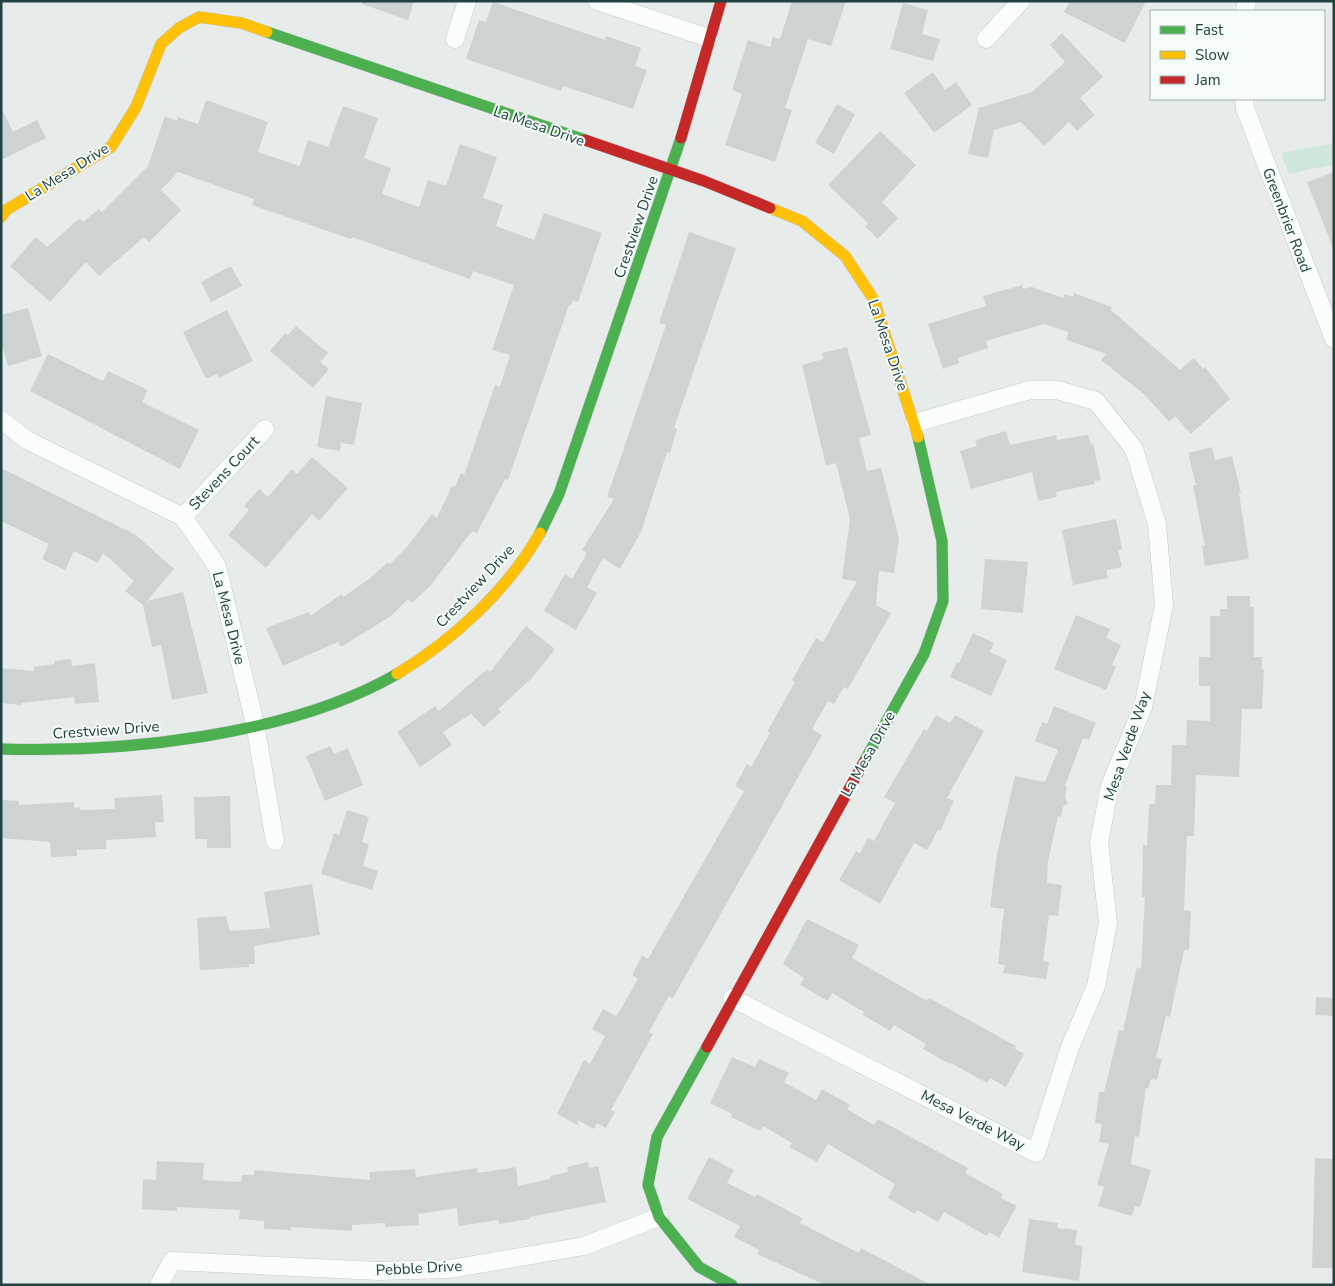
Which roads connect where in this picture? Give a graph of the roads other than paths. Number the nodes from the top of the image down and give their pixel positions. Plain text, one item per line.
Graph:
1 (467, 1) edge
2 (596, 1) edge
3 (721, 1) edge
4 (1021, 1) edge
5 (710, 38) junction
6 (455, 39) dead end
7 (986, 40) dead end
8 (1244, 100) edge
9 (671, 171) junction
10 (1, 217) edge
11 (1334, 339) edge
12 (1, 420) edge
13 (915, 423) junction
14 (265, 429) dead end
15 (183, 517) junction
16 (255, 724) junction
17 (1, 749) edge
18 (276, 841) dead end
19 (732, 998) junction
20 (660, 1217) junction
21 (159, 1285) edge
22 (732, 1285) edge

1 - 6 street
2 - 5 street
3 - 5 street, Crestview Drive
4 - 7 street
5 - 9 street, Crestview Drive
8 - 11 street, Greenbrier Road
9 - 10 street, La Mesa Drive
9 - 13 street, La Mesa Drive
9 - 16 street, Crestview Drive
12 - 15 street, La Mesa Drive
13 - 19 street, La Mesa Drive
13 - 19 street, Mesa Verde Way
14 - 15 street, Stevens Court
15 - 16 street, La Mesa Drive
16 - 17 street, Crestview Drive
16 - 18 street, La Mesa Drive
19 - 20 street, La Mesa Drive
20 - 21 street, Pebble Drive
20 - 22 street, La Mesa Drive

